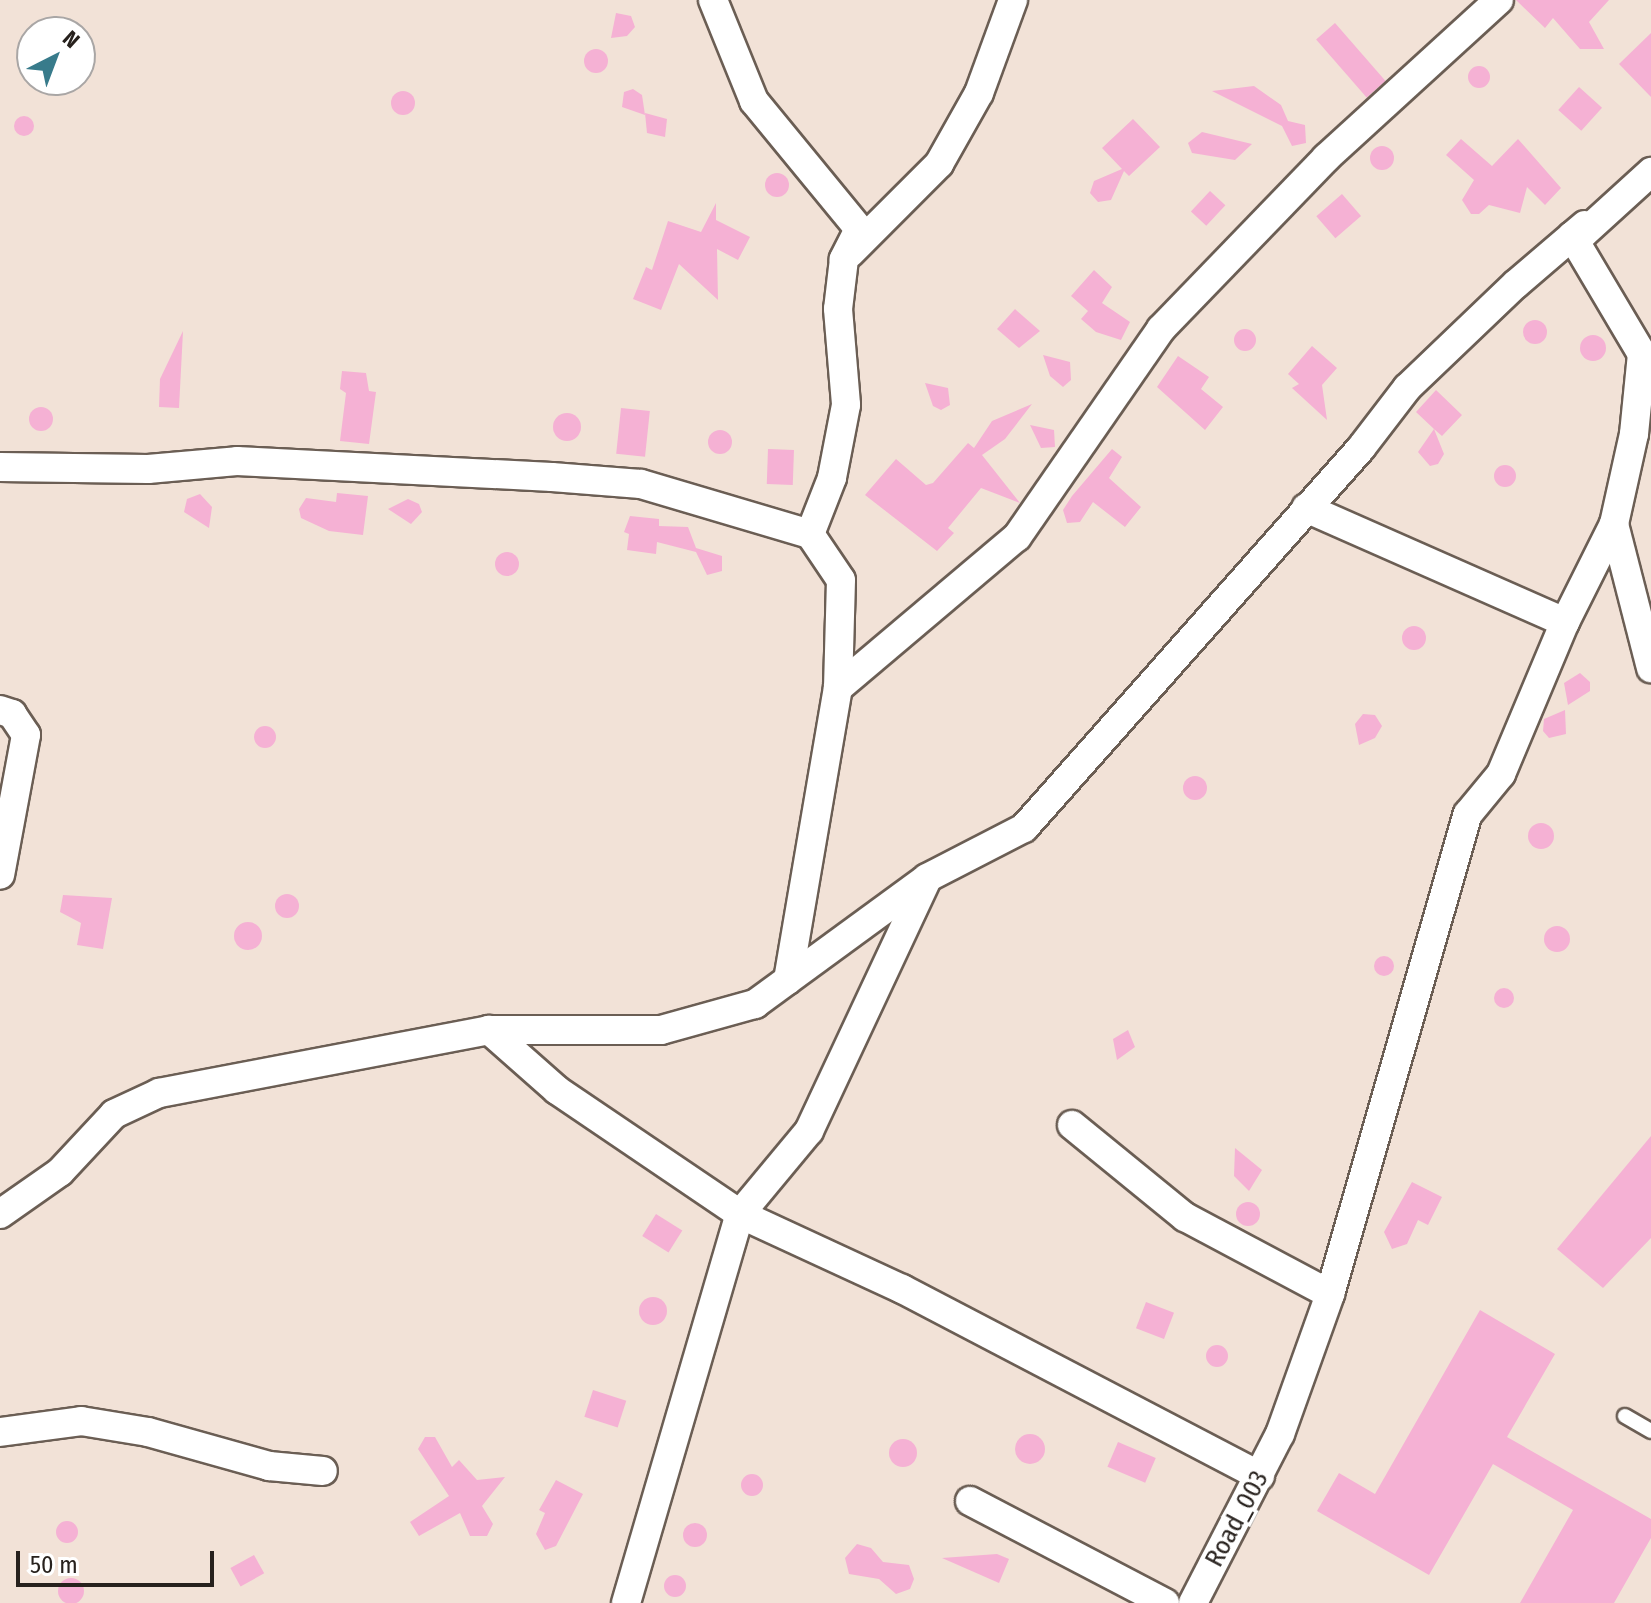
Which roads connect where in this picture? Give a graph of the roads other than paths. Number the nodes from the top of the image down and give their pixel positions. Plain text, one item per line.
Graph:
1 (713, 0) edge
2 (1013, 0) edge
3 (1499, 0) edge
4 (1643, 178) edge
5 (1572, 236) junction
6 (844, 259) junction
7 (1646, 352) edge
8 (0, 467) edge
9 (1306, 508) junction
10 (1614, 524) junction
11 (810, 534) junction
12 (1565, 622) junction
13 (1651, 668) edge
14 (838, 688) junction
15 (0, 710) edge
16 (0, 875) edge
17 (927, 878) junction
18 (788, 980) junction
19 (489, 1030) junction
20 (1072, 1125) dead end
21 (0, 1214) edge
22 (740, 1214) junction
23 (1330, 1294) junction
24 (1625, 1416) dead end
25 (1651, 1431) edge
26 (0, 1432) edge
27 (323, 1471) dead end
28 (1260, 1476) junction
29 (970, 1501) dead end
30 (626, 1603) edge
31 (1165, 1603) edge
32 (1193, 1603) edge

1 - 6 street
2 - 6 street
3 - 14 street
4 - 5 street
5 - 7 street
5 - 9 street
6 - 11 street
7 - 10 street
8 - 11 street
9 - 12 street
9 - 17 street
10 - 12 street, Road_003
10 - 13 street
11 - 14 street
12 - 23 street, Road_003
14 - 18 street
15 - 16 street
17 - 18 street
17 - 22 street
18 - 19 street
19 - 21 street
19 - 22 street
20 - 23 street
22 - 28 street
22 - 30 street
23 - 28 street, Road_003
24 - 25 lane
26 - 27 street
28 - 32 street, Road_003
29 - 31 street

